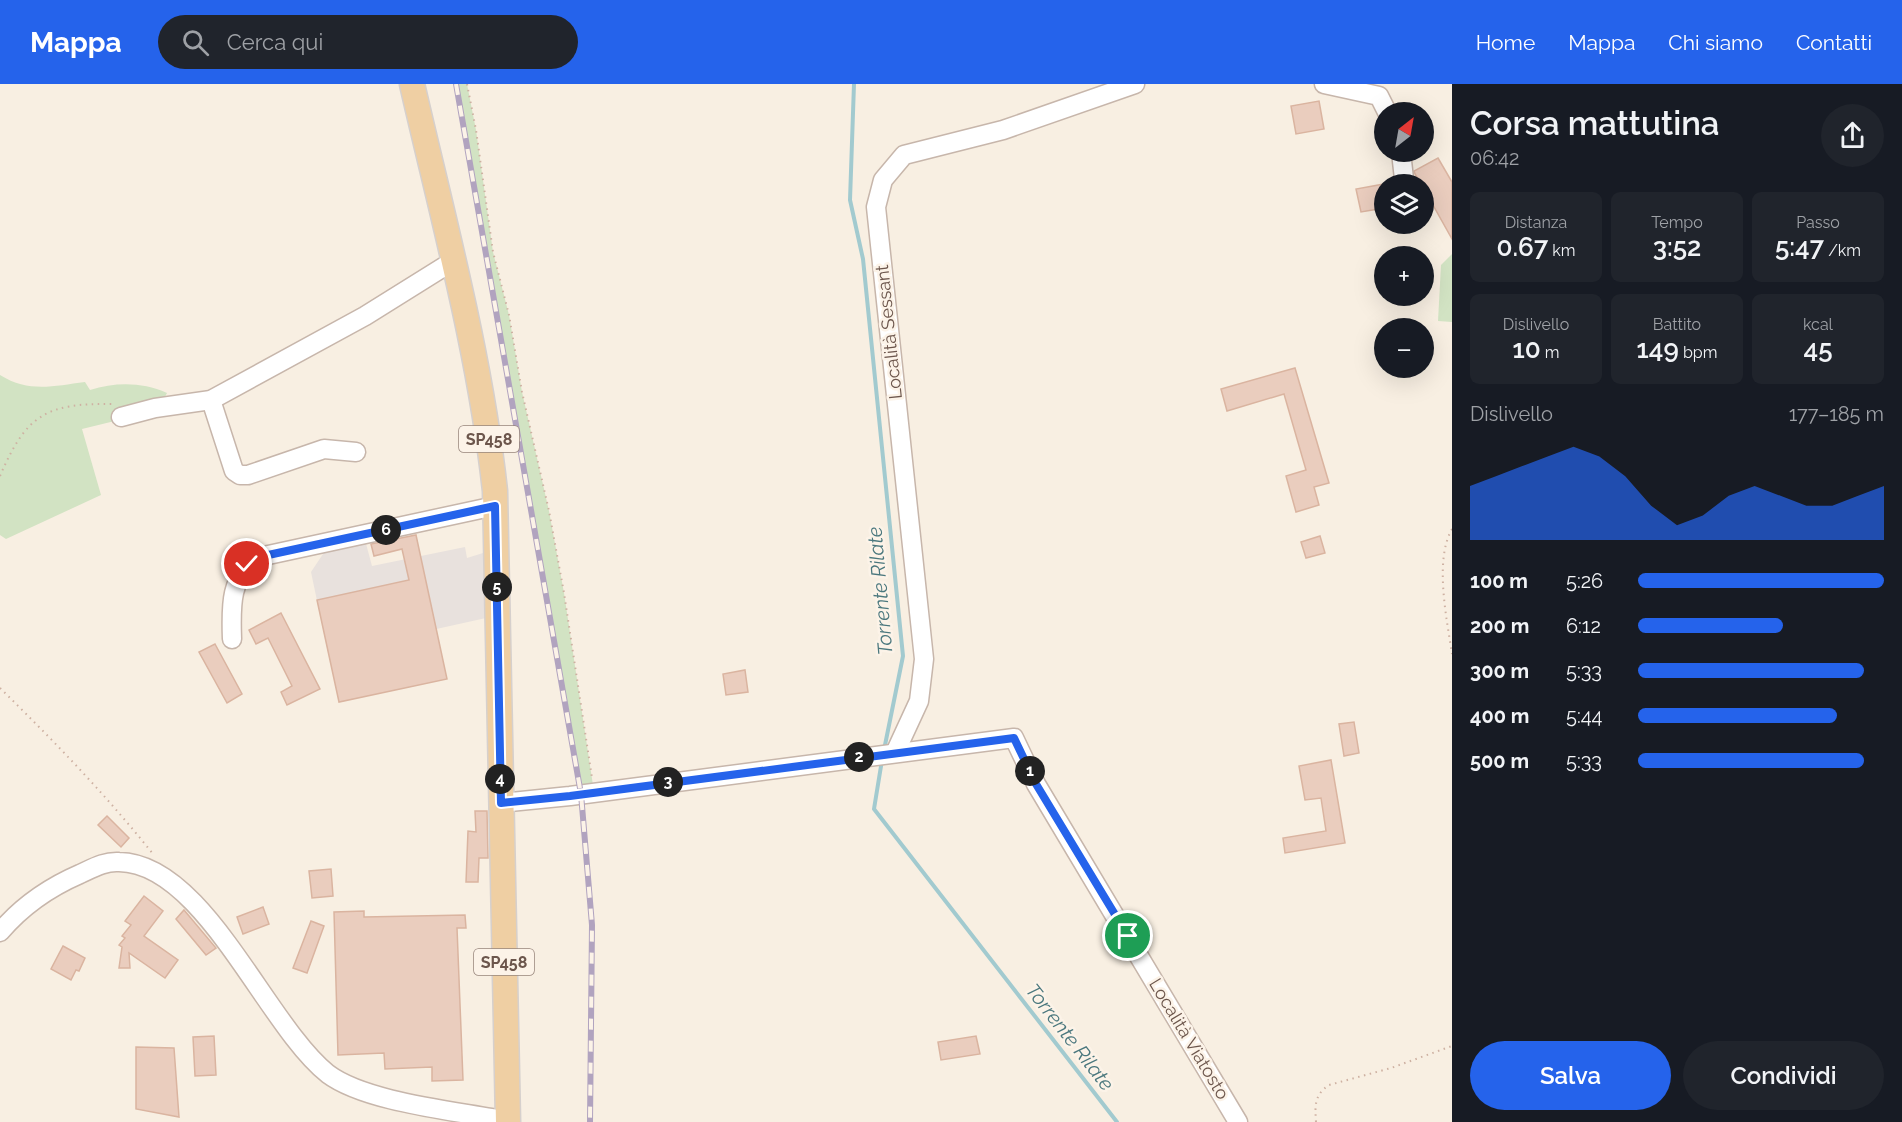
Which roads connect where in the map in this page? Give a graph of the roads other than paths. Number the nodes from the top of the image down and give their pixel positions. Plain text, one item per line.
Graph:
1 (412, 84) edge
2 (1135, 84) edge
3 (1324, 84) edge
4 (1382, 102) edge
5 (453, 261) junction
6 (211, 400) junction
7 (117, 411) road end
8 (356, 452) dead end
9 (495, 506) junction
10 (232, 639) dead end
11 (887, 754) junction
12 (501, 803) junction
13 (0, 932) edge
14 (508, 1121) edge
15 (1238, 1122) edge

1 - 5 main road, SP458
2 - 11 street, Località Sessant
3 - 4 street
5 - 6 street
5 - 9 main road, SP458
6 - 7 street
6 - 8 street
9 - 10 street
9 - 12 main road, SP458
11 - 12 street
11 - 15 street, Località Viatosto
12 - 14 main road, SP458
13 - 14 street

